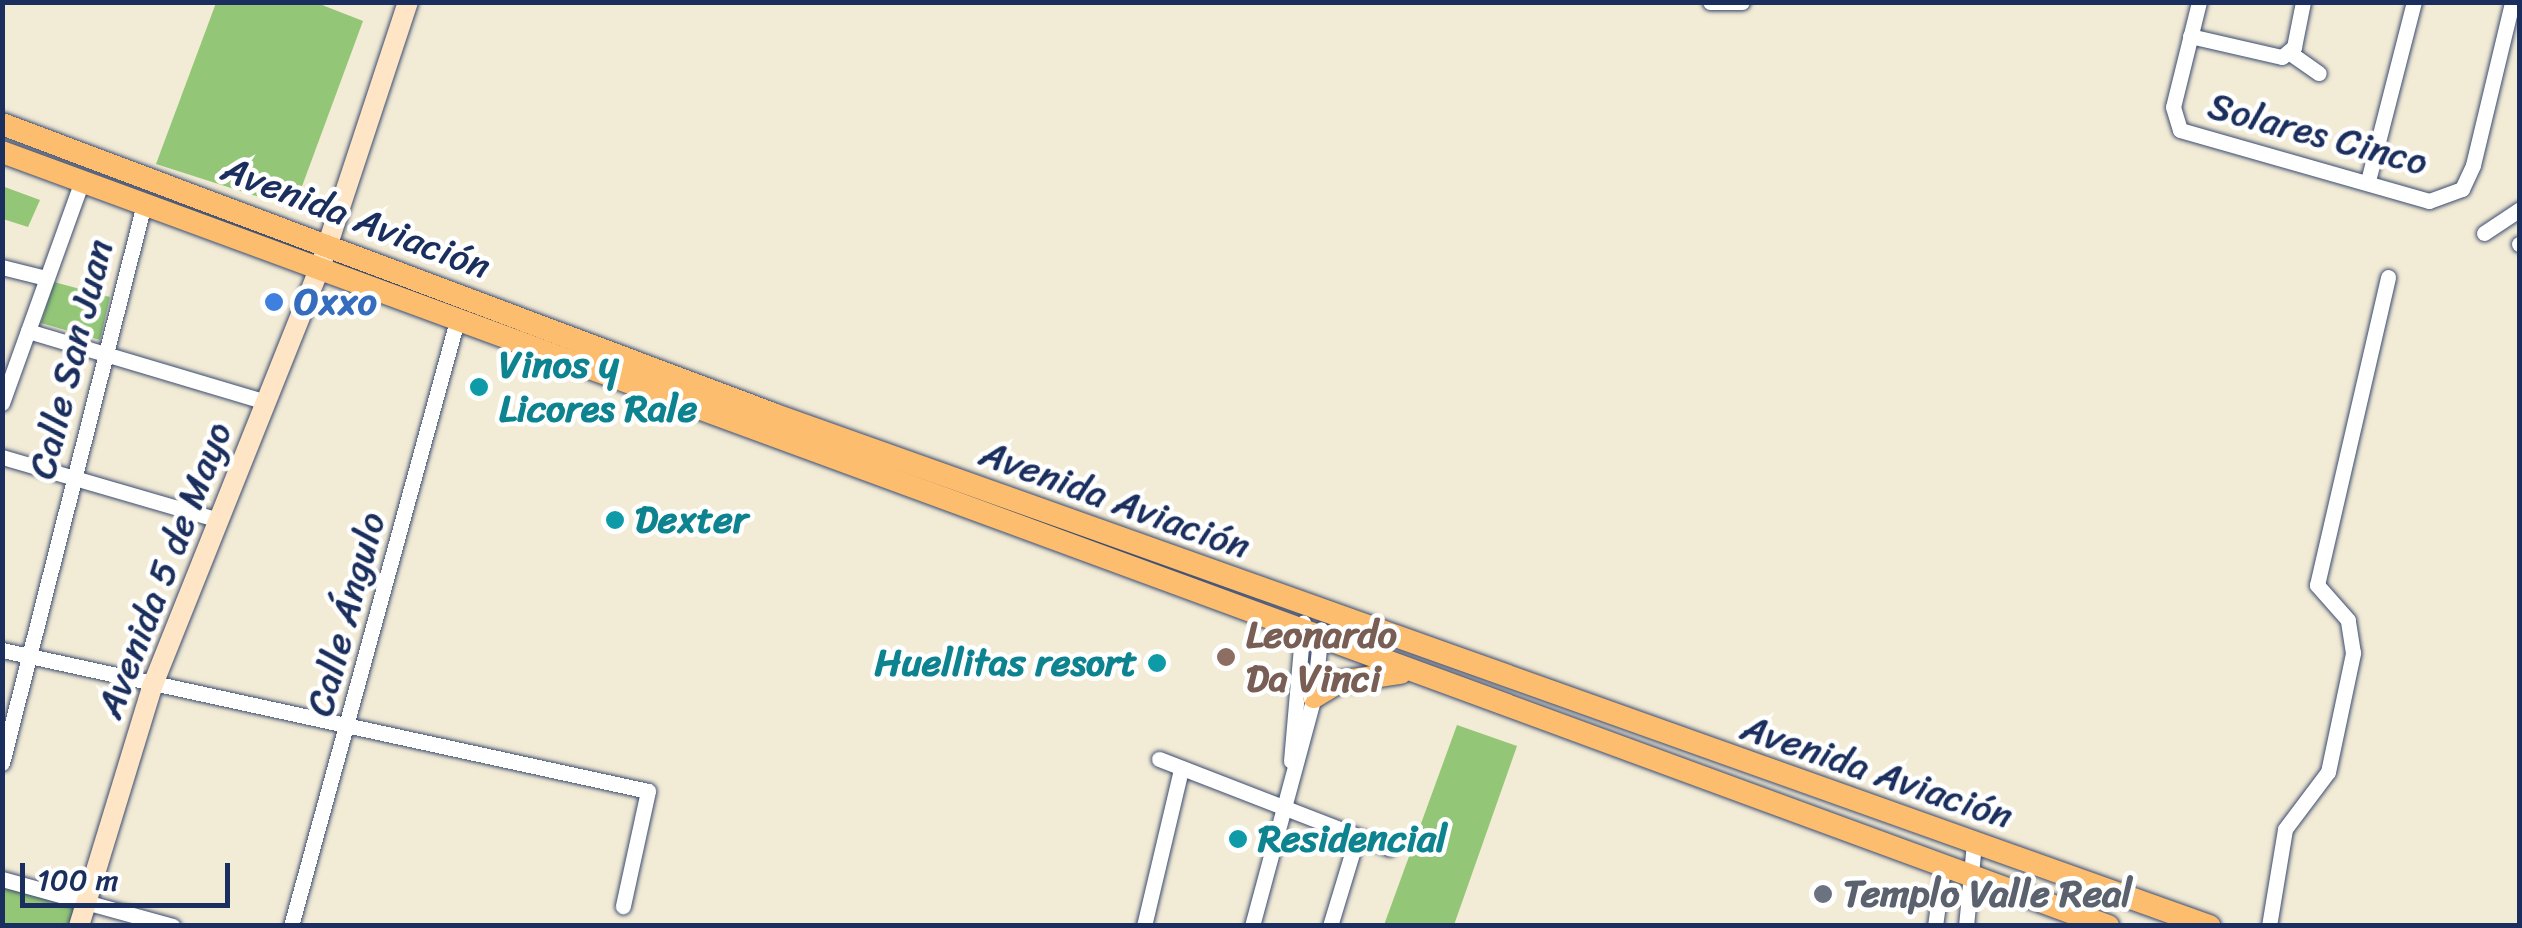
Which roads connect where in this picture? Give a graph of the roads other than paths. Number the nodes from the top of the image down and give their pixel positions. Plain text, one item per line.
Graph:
1 (408, 2) edge
2 (1710, 2) edge
3 (1742, 2) edge
4 (2198, 2) edge
5 (2303, 2) edge
6 (2414, 2) edge
7 (2512, 2) edge
8 (2190, 36) junction
9 (2290, 53) junction
10 (2320, 73) dead end
11 (2, 124) edge
12 (2, 152) edge
13 (2369, 176) junction
14 (82, 181) junction
15 (144, 204) junction
16 (2520, 210) edge
17 (2484, 233) dead end
18 (328, 243) junction
19 (2, 267) edge
20 (320, 268) junction
21 (46, 278) junction
22 (2388, 278) dead end
23 (458, 317) junction
24 (28, 331) junction
25 (106, 354) junction
26 (2, 402) edge
27 (266, 402) junction
28 (773, 414) junction
29 (764, 439) junction
30 (2, 457) edge
31 (74, 478) junction
32 (219, 520) junction
33 (1310, 608) junction
34 (1314, 637) junction
35 (2, 650) edge
36 (30, 656) junction
37 (1418, 674) junction
38 (152, 687) junction
39 (1307, 695) junction
40 (348, 732) junction
41 (1159, 760) dead end
42 (2, 763) edge
43 (1181, 769) junction
44 (1280, 806) junction
45 (1358, 837) junction
46 (1974, 843) junction
47 (1389, 848) dead end
48 (1943, 868) junction
49 (2, 879) edge
50 (1973, 879) junction
51 (86, 902) junction
52 (623, 906) dead end
53 (79, 926) edge
54 (173, 926) edge
55 (292, 926) edge
56 (1144, 926) edge
57 (1252, 926) edge
58 (1330, 926) edge
59 (1935, 926) edge
60 (1966, 926) edge
61 (2108, 926) edge
62 (2209, 926) edge
63 (2269, 926) edge

1 - 18 main road, Avenida 5 de Mayo
2 - 3 street
4 - 8 street, Solares Cinco
5 - 9 street, Solares Cinco
6 - 13 street
7 - 13 street, Solares Cinco
8 - 9 street, Solares Cinco
8 - 13 street, Solares Cinco
9 - 10 street
11 - 18 main road, Avenida Aviación
12 - 14 main road, Avenida Aviación
14 - 15 main road, Avenida Aviación
14 - 21 street
15 - 20 main road, Avenida Aviación
15 - 25 street, Calle San Juan
16 - 17 street
18 - 20 main road, Avenida 5 de Mayo
18 - 28 main road, Avenida Aviación
19 - 21 street
20 - 23 main road, Avenida Aviación
20 - 27 main road, Avenida 5 de Mayo
21 - 24 street
22 - 63 street
23 - 29 main road, Avenida Aviación
23 - 40 street, Calle Ángulo
24 - 25 street
24 - 26 street
25 - 27 street
25 - 31 street, Calle San Juan
27 - 32 main road, Avenida 5 de Mayo
28 - 29 main road
28 - 33 main road, Avenida Aviación
29 - 34 main road, Avenida Aviación
30 - 31 street
31 - 32 street
31 - 36 street, Calle San Juan
32 - 38 main road, Avenida 5 de Mayo
33 - 34 street
33 - 46 main road, Avenida Aviación
34 - 37 main road, Avenida Aviación
34 - 39 street
35 - 36 street
36 - 38 street
36 - 42 street, Calle San Juan
37 - 39 main road
37 - 48 main road, Avenida Aviación
38 - 40 street
38 - 51 main road, Avenida 5 de Mayo
39 - 44 street
40 - 52 street
40 - 55 street, Calle Ángulo
41 - 43 street
43 - 44 street
43 - 56 street
44 - 45 street
44 - 57 street
45 - 47 street
45 - 58 street
46 - 50 street
46 - 62 main road, Avenida Aviación
48 - 50 main road, Avenida Aviación
48 - 59 street
49 - 51 street
50 - 60 street
50 - 61 main road, Avenida Aviación
51 - 53 main road, Avenida 5 de Mayo
51 - 54 street

